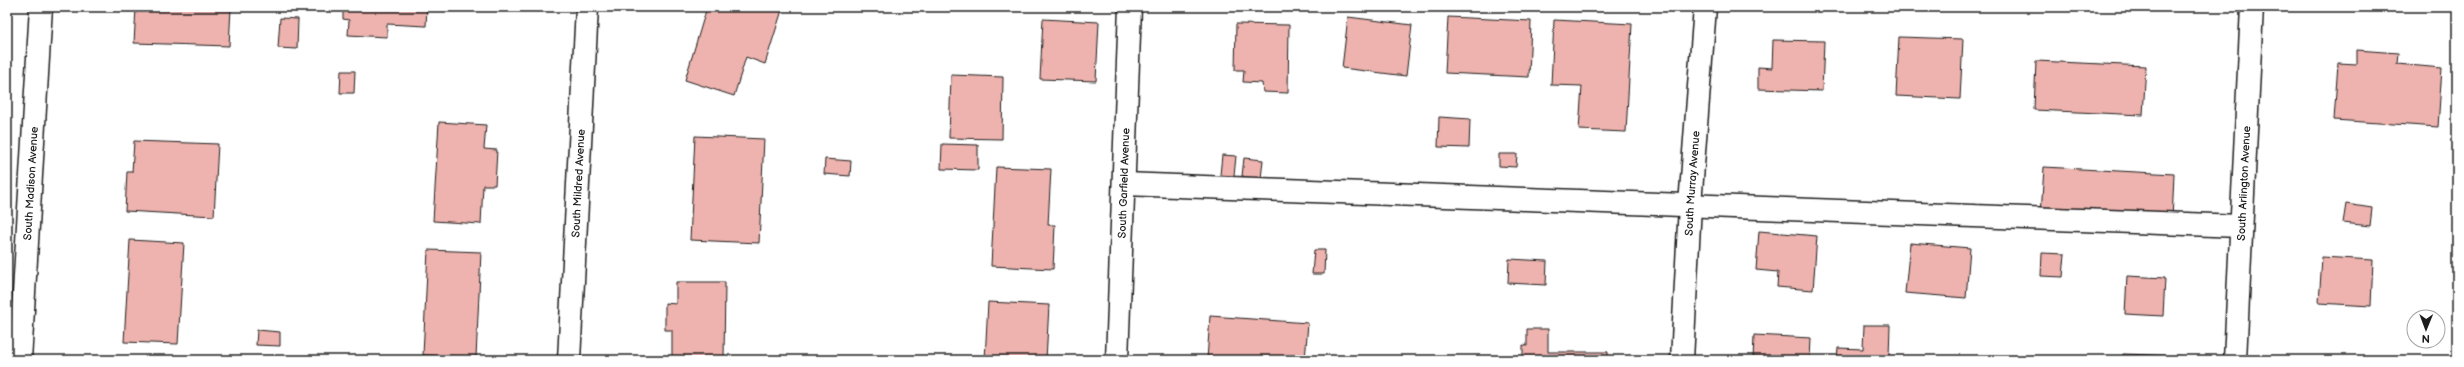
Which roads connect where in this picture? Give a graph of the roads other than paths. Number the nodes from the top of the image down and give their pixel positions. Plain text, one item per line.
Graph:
1 (41, 7) edge
2 (587, 7) edge
3 (1130, 7) edge
4 (1705, 7) edge
5 (2252, 7) edge
6 (1124, 184) junction
7 (1690, 205) junction
8 (2240, 226) junction
9 (20, 360) edge
10 (569, 360) edge
11 (1117, 360) edge
12 (1682, 360) edge
13 (2235, 360) edge

1 - 9 street, South Madison Avenue
2 - 10 street, South Mildred Avenue
3 - 6 street, South Garfield Avenue
4 - 7 street, South Murray Avenue
5 - 8 street, South Arlington Avenue
6 - 7 street
6 - 11 street, South Garfield Avenue
7 - 8 street
7 - 12 street, South Murray Avenue
8 - 13 street, South Arlington Avenue

